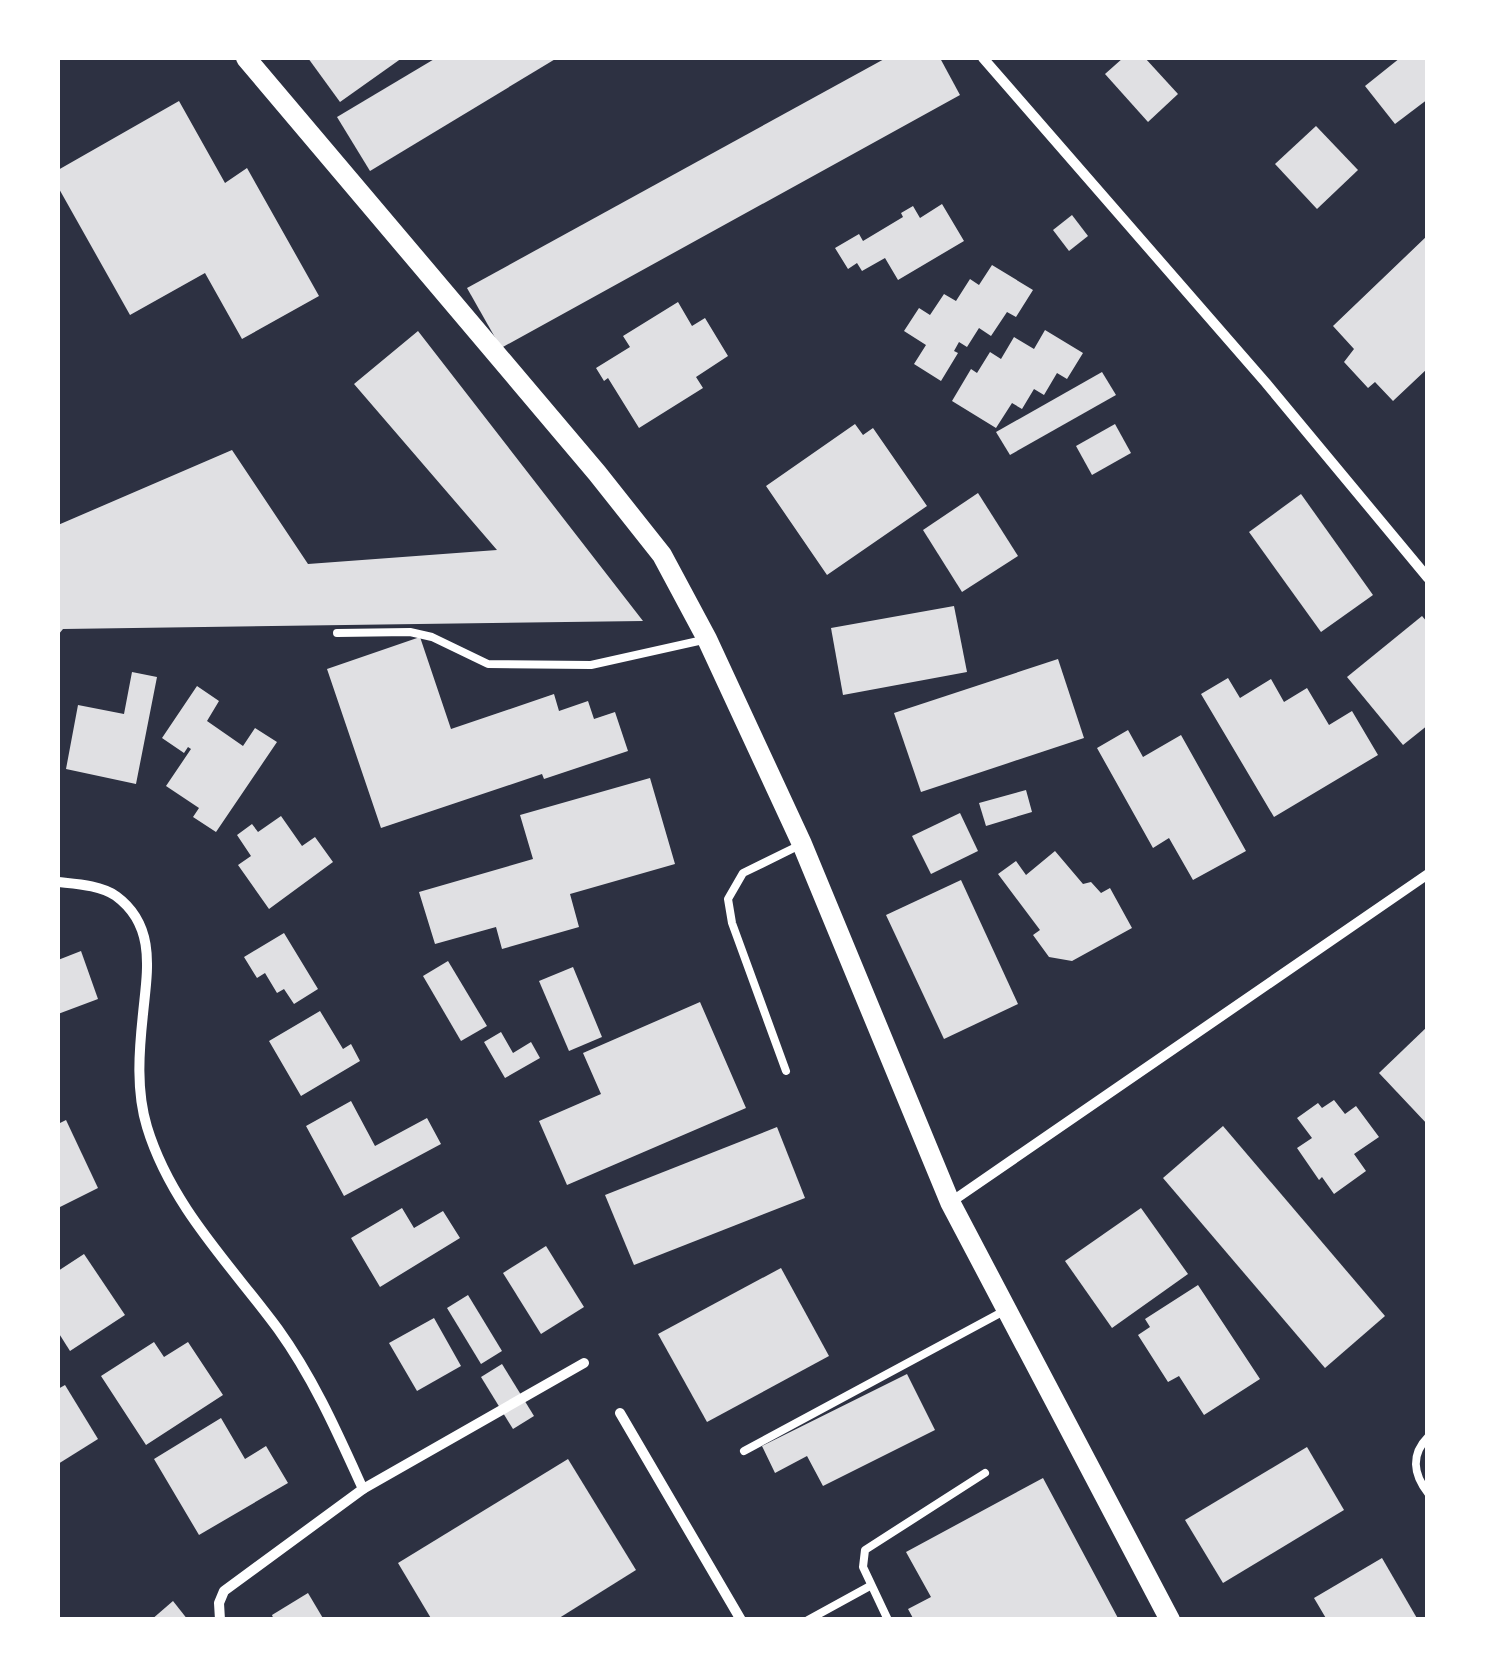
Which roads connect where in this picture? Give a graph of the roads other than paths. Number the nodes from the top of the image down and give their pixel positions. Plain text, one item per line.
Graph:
1 (246, 58) edge
2 (982, 58) edge
3 (1428, 578) edge
4 (337, 634) dead end
5 (707, 640) junction
6 (802, 844) junction
7 (1428, 874) edge
8 (58, 882) edge
9 (786, 1071) dead end
10 (950, 1202) junction
11 (1006, 1310) junction
12 (584, 1363) dead end
13 (620, 1414) dead end
14 (1428, 1437) edge
15 (744, 1451) dead end
16 (985, 1473) dead end
17 (363, 1489) junction
18 (1428, 1494) edge
19 (870, 1586) junction
20 (220, 1620) edge
21 (741, 1620) edge
22 (808, 1620) edge
23 (888, 1620) edge
24 (1170, 1620) edge

1 - 5 main road
2 - 3 street
4 - 5 lane
5 - 6 main road
6 - 9 lane
6 - 10 main road
7 - 10 street
8 - 17 street
10 - 11 main road
11 - 15 lane
11 - 24 main road
12 - 17 street
13 - 21 street
14 - 18 lane
16 - 19 lane
17 - 20 street
19 - 22 lane
19 - 23 lane

